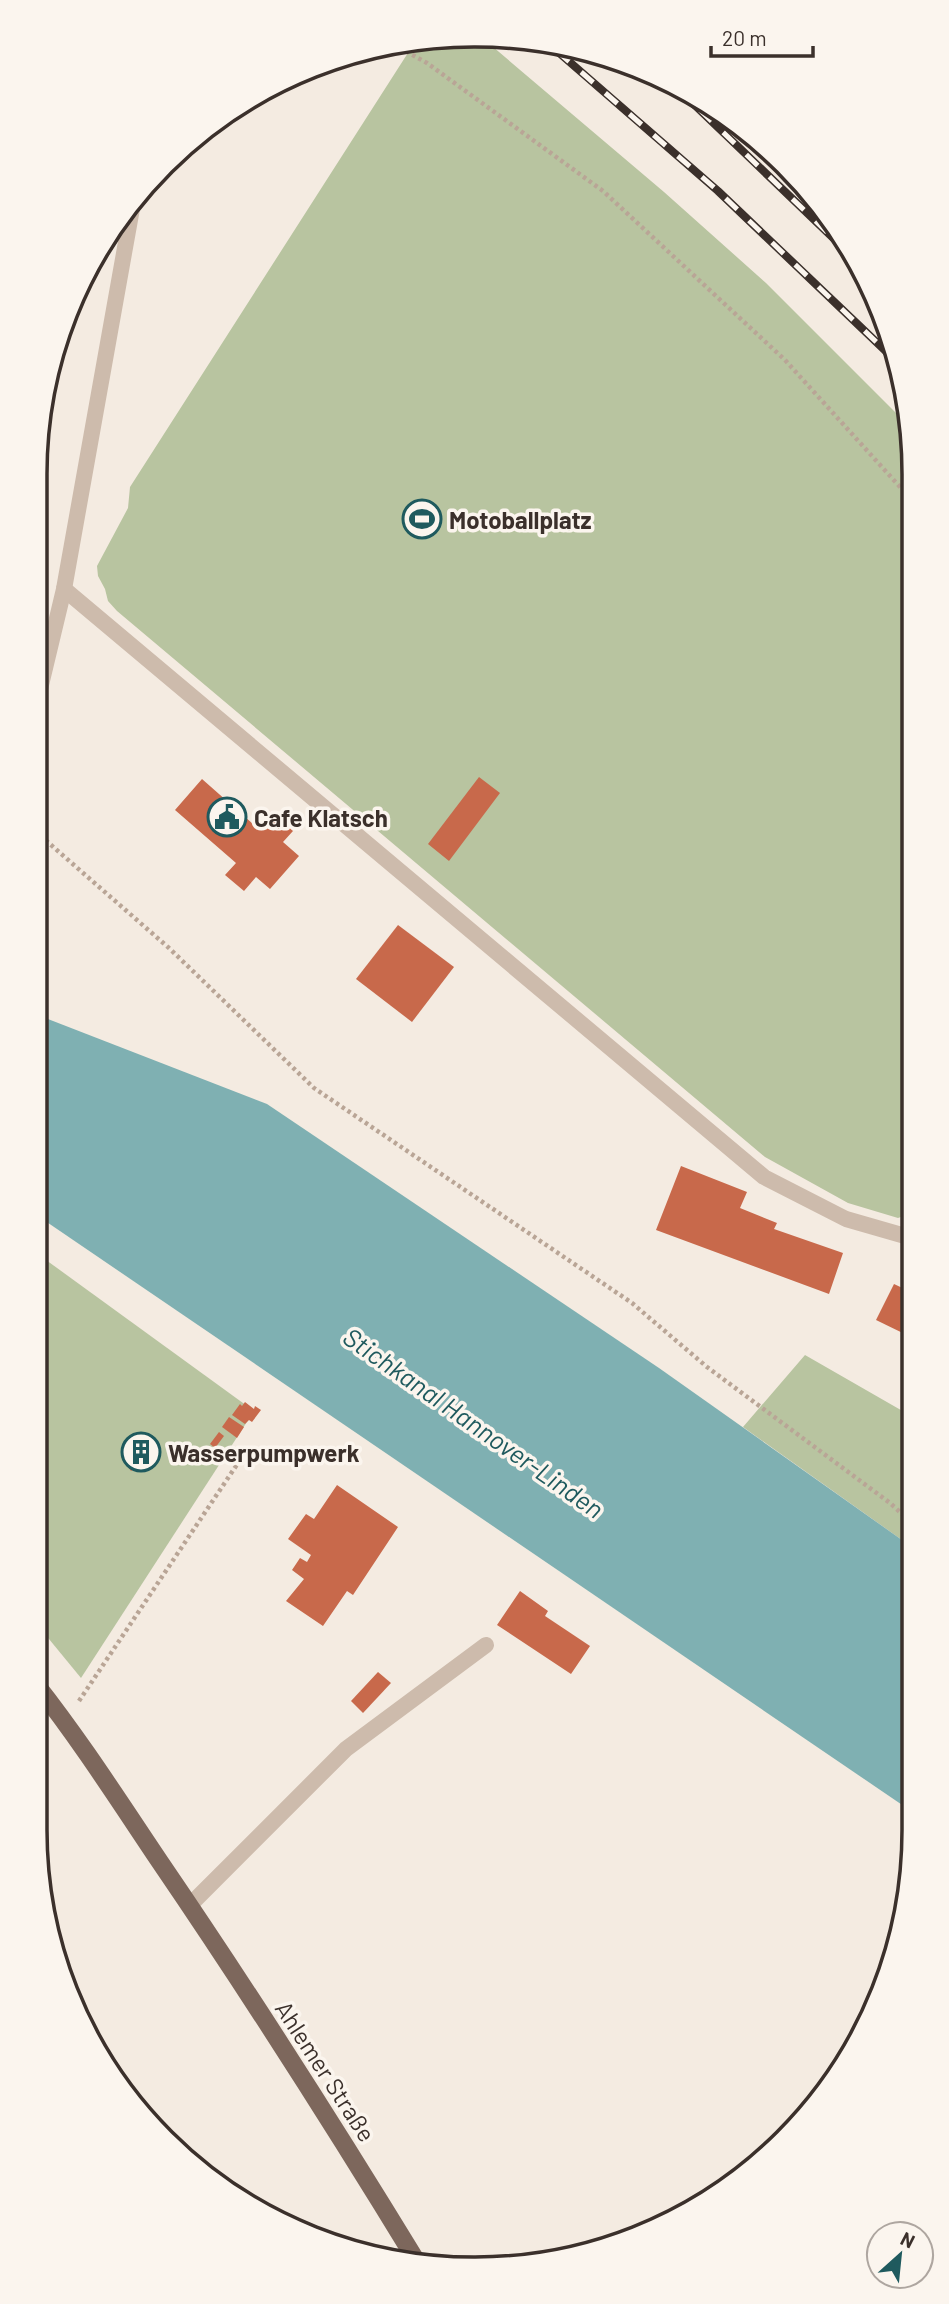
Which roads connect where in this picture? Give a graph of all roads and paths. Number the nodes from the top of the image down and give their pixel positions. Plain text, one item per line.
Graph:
1 (408, 53) edge
2 (129, 223) edge
3 (902, 489) edge
4 (64, 589) junction
5 (47, 660) edge
6 (47, 841) edge
7 (902, 1235) edge
8 (240, 1460) dead end
9 (902, 1514) edge
10 (486, 1645) dead end
11 (47, 1698) edge
12 (65, 1721) junction
13 (190, 1905) junction
14 (411, 2252) edge

1 - 3 path
2 - 4 lane
4 - 5 lane
4 - 7 lane
6 - 9 path
8 - 12 path
10 - 13 lane
11 - 12 main road, Ahlemer Straße
12 - 13 main road, Ahlemer Straße
13 - 14 main road, Ahlemer Straße

